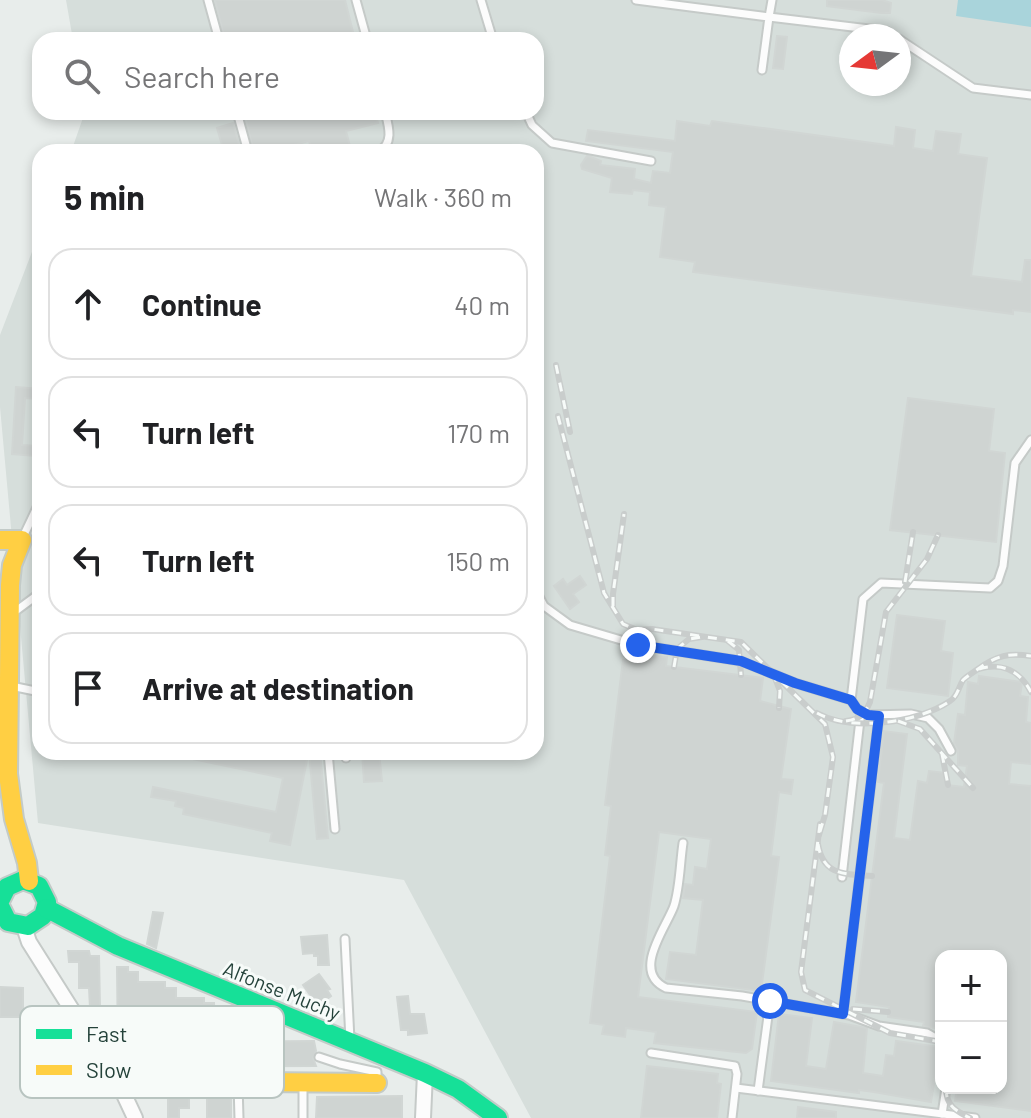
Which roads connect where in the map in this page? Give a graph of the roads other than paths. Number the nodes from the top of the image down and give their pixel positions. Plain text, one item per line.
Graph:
1 (208, 0) edge
2 (356, 0) edge
3 (481, 0) edge
4 (636, 0) edge
5 (772, 0) edge
6 (769, 17) junction
7 (839, 25) edge
8 (217, 32) edge
9 (365, 32) edge
10 (491, 32) edge
11 (911, 47) edge
12 (762, 70) dead end
13 (1031, 95) edge
14 (239, 120) edge
15 (386, 120) edge
16 (530, 120) edge
17 (246, 144) edge
18 (388, 144) edge
19 (651, 161) dead end
20 (1031, 440) edge
21 (32, 518) edge
22 (0, 540) edge
23 (22, 540) junction
24 (32, 599) edge
25 (544, 606) edge
26 (11, 615) junction
27 (10, 686) junction
28 (32, 690) edge
29 (851, 700) junction
30 (861, 711) junction
31 (879, 716) junction
32 (951, 751) dead end
33 (329, 760) edge
34 (335, 829) dead end
35 (683, 843) dead end
36 (842, 877) dead end
37 (29, 881) junction
38 (1, 903) edge
39 (46, 908) junction
40 (24, 927) junction
41 (345, 939) dead end
42 (770, 1001) junction
43 (69, 1006) edge
44 (263, 1006) edge
45 (843, 1014) junction
46 (284, 1015) edge
47 (935, 1038) edge
48 (350, 1042) junction
49 (651, 1053) dead end
50 (319, 1057) dead end
51 (425, 1073) junction
52 (284, 1081) edge
53 (303, 1081) junction
54 (377, 1083) joint
55 (736, 1088) junction
56 (758, 1091) junction
57 (945, 1094) edge
58 (126, 1098) edge
59 (238, 1098) edge
60 (942, 1114) junction
61 (135, 1118) edge
62 (239, 1118) edge
63 (303, 1118) edge
64 (423, 1118) edge
65 (498, 1118) edge
66 (732, 1118) edge
67 (975, 1118) edge

1 - 8 lane
2 - 9 lane
3 - 10 lane
4 - 6 lane
5 - 6 lane
6 - 7 lane
6 - 12 lane
11 - 13 lane
14 - 17 lane
15 - 18 lane
16 - 19 lane
20 - 29 lane
21 - 23 lane
22 - 23 main road
23 - 26 main road, Alfonse Muchy
24 - 26 lane
25 - 29 lane
26 - 27 main road, Alfonse Muchy
27 - 28 lane
27 - 37 main road, Alfonse Muchy
29 - 30 lane
30 - 31 lane
30 - 36 lane
31 - 32 lane
31 - 45 lane
33 - 34 lane
35 - 42 lane
37 - 38 main road
37 - 39 main road, Alfonse Muchy
38 - 40 main road
39 - 40 main road
39 - 44 main road, Alfonse Muchy
40 - 43 street
41 - 48 lane
42 - 45 lane
42 - 56 lane
45 - 47 lane
46 - 48 main road, Alfonse Muchy
48 - 51 main road, Alfonse Muchy
49 - 55 lane
50 - 54 lane
51 - 64 street
51 - 65 main road, Alfonse Muchy
52 - 53 main road
53 - 54 main road
53 - 63 lane
55 - 56 lane
55 - 66 lane
56 - 60 lane
57 - 60 lane
58 - 61 street
59 - 62 lane
60 - 67 lane

